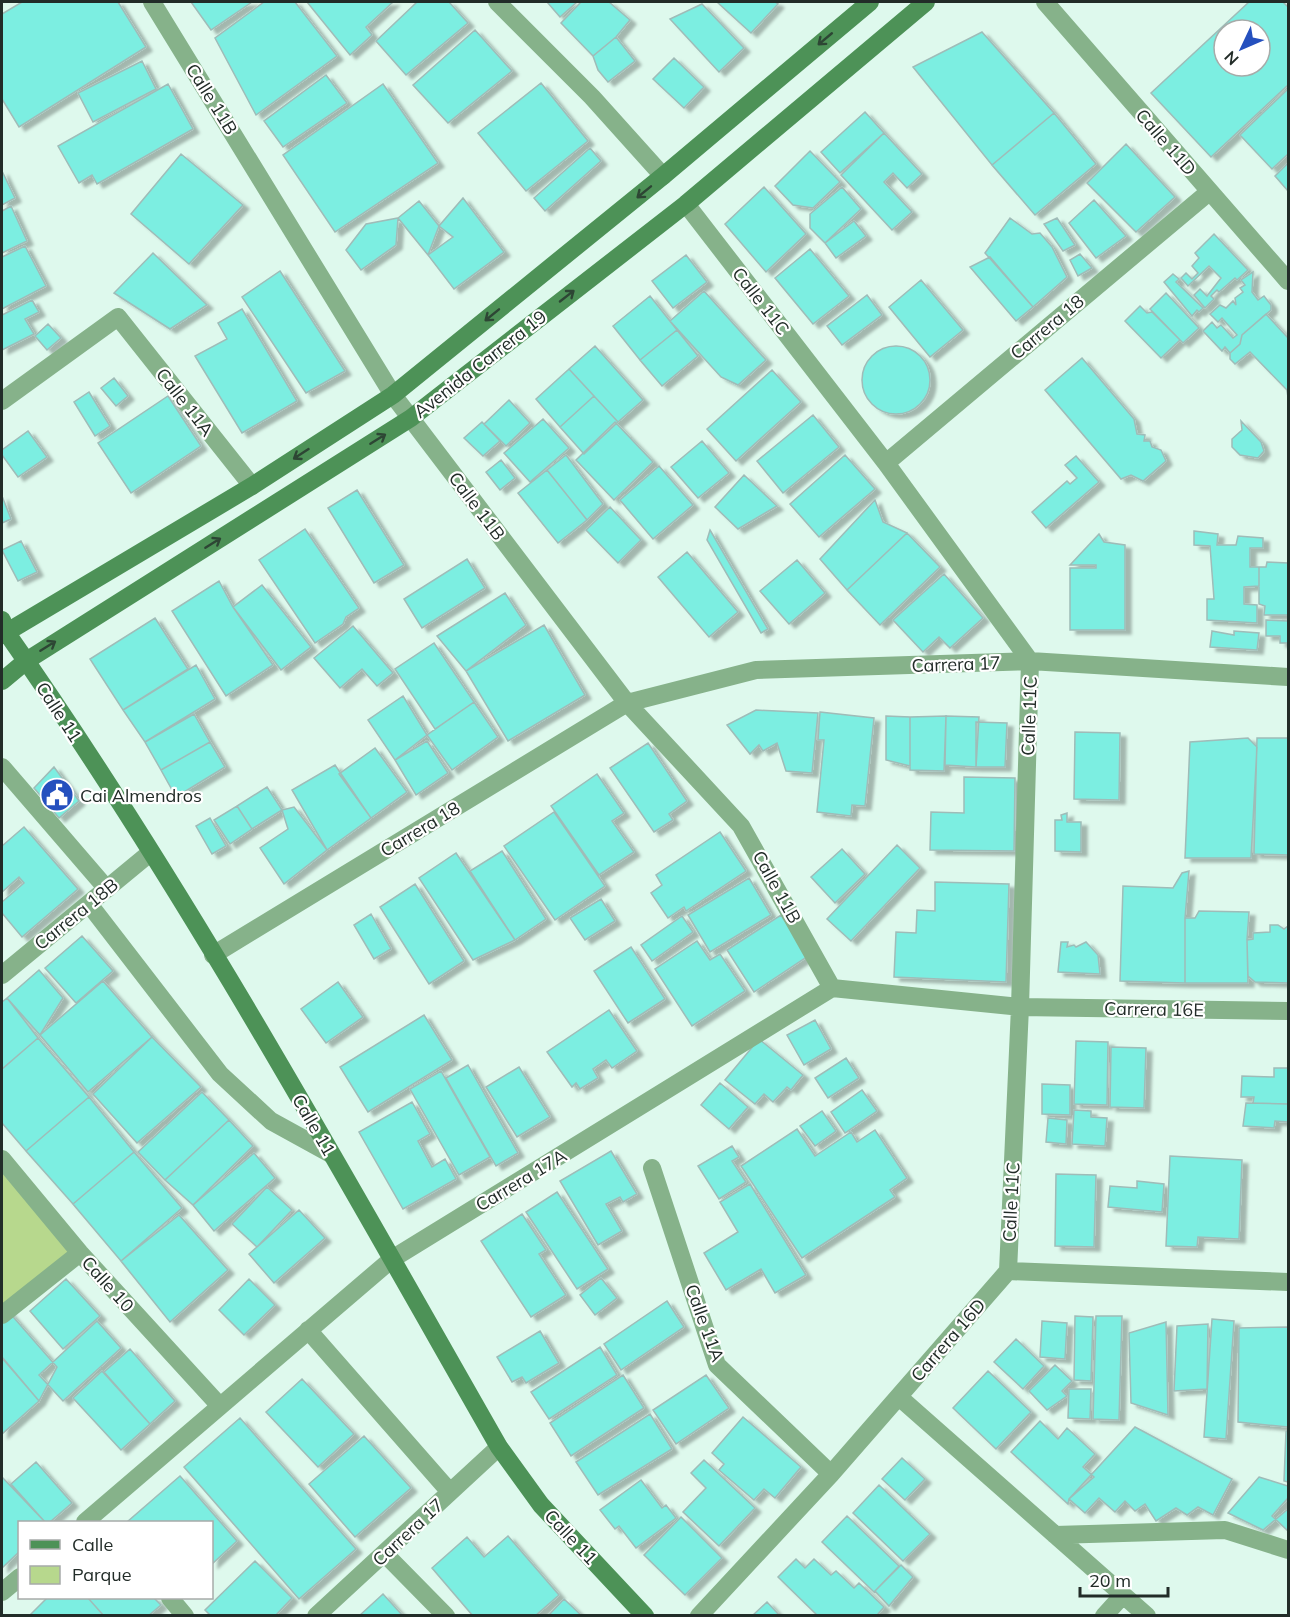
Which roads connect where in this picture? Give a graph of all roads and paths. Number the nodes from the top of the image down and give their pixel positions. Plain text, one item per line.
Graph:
1 (152, 2) edge
2 (497, 2) edge
3 (870, 2) edge
4 (926, 2) edge
5 (1045, 2) edge
6 (663, 176) junction
7 (1209, 192) junction
8 (686, 204) junction
9 (1288, 281) edge
10 (393, 395) junction
11 (2, 401) edge
12 (411, 418) junction
13 (886, 463) junction
14 (252, 486) junction
15 (3, 629) edge
16 (26, 661) junction
17 (1030, 661) junction
18 (1288, 677) edge
19 (2, 681) edge
20 (627, 703) junction
21 (2, 767) edge
22 (150, 853) junction
23 (106, 889) junction
24 (88, 904) junction
25 (213, 955) junction
26 (2, 975) edge
27 (832, 988) junction
28 (1020, 1007) junction
29 (1288, 1011) edge
30 (331, 1154) junction
31 (2, 1159) edge
32 (652, 1168) dead end
33 (80, 1253) junction
34 (392, 1259) junction
35 (1008, 1271) junction
36 (1288, 1282) edge
37 (2, 1315) edge
38 (308, 1330) junction
39 (899, 1397) junction
40 (219, 1405) junction
41 (499, 1447) junction
42 (831, 1474) junction
43 (450, 1492) junction
44 (97, 1519) edge
45 (1055, 1535) junction
46 (1288, 1551) edge
47 (386, 1554) junction
48 (18, 1579) edge
49 (2, 1592) edge
50 (1123, 1595) junction
51 (171, 1599) edge
52 (185, 1616) edge
53 (316, 1616) edge
54 (446, 1616) edge
55 (645, 1616) edge
56 (699, 1616) edge
57 (1104, 1616) edge
58 (1147, 1616) edge

1 - 10 street, Calle 11B
2 - 6 street
3 -> 6 main road, Avenida Carrera 19
4 - 8 main road, Avenida Carrera 19
5 - 7 street, Calle 11D
6 -> 10 main road, Avenida Carrera 19
7 - 9 street, Calle 11D
7 - 13 street, Carrera 18
12 -> 8 main road, Avenida Carrera 19
8 - 13 street, Calle 11C
10 - 12 street, Calle 11B
10 -> 14 main road, Avenida Carrera 19
11 - 14 street, Calle 11A
16 -> 12 main road, Avenida Carrera 19
12 - 20 street, Calle 11B
13 - 17 street, Calle 11C
14 - 15 main road, Avenida Carrera 19
15 - 16 main road, Calle 11
16 - 19 main road, Avenida Carrera 19
16 - 22 main road, Calle 11
17 - 18 street, Carrera 17
17 - 20 street, Carrera 17
17 - 28 street, Calle 11C
20 - 25 street, Carrera 18
20 - 27 street, Calle 11B
21 - 23 street
22 - 23 street, Carrera 18B
22 - 25 main road, Calle 11
23 - 24 street, Carrera 18B
24 - 26 street, Carrera 18B
24 - 30 street
25 - 30 main road, Calle 11
27 - 28 street
27 - 34 street, Carrera 17A
28 - 29 street, Carrera 16E
28 - 35 street, Calle 11C
30 - 34 main road, Calle 11
31 - 33 street, Calle 10
32 - 42 street, Calle 11A
33 - 37 street
33 - 40 street, Calle 10
34 - 38 street, Carrera 17A
34 - 41 main road, Calle 11
35 - 36 street
35 - 39 street, Carrera 16D
38 - 40 street, Carrera 17A
38 - 43 street
39 - 42 street, Carrera 16D
39 - 45 street
40 - 44 street, Carrera 17A
41 - 43 street, Carrera 17
41 - 55 main road, Calle 11
42 - 56 street, Carrera 16D
43 - 47 street, Carrera 17
45 - 46 street
45 - 50 street
47 - 53 street, Carrera 17
47 - 54 street
48 - 49 street
50 - 57 street
50 - 58 street
51 - 52 street

